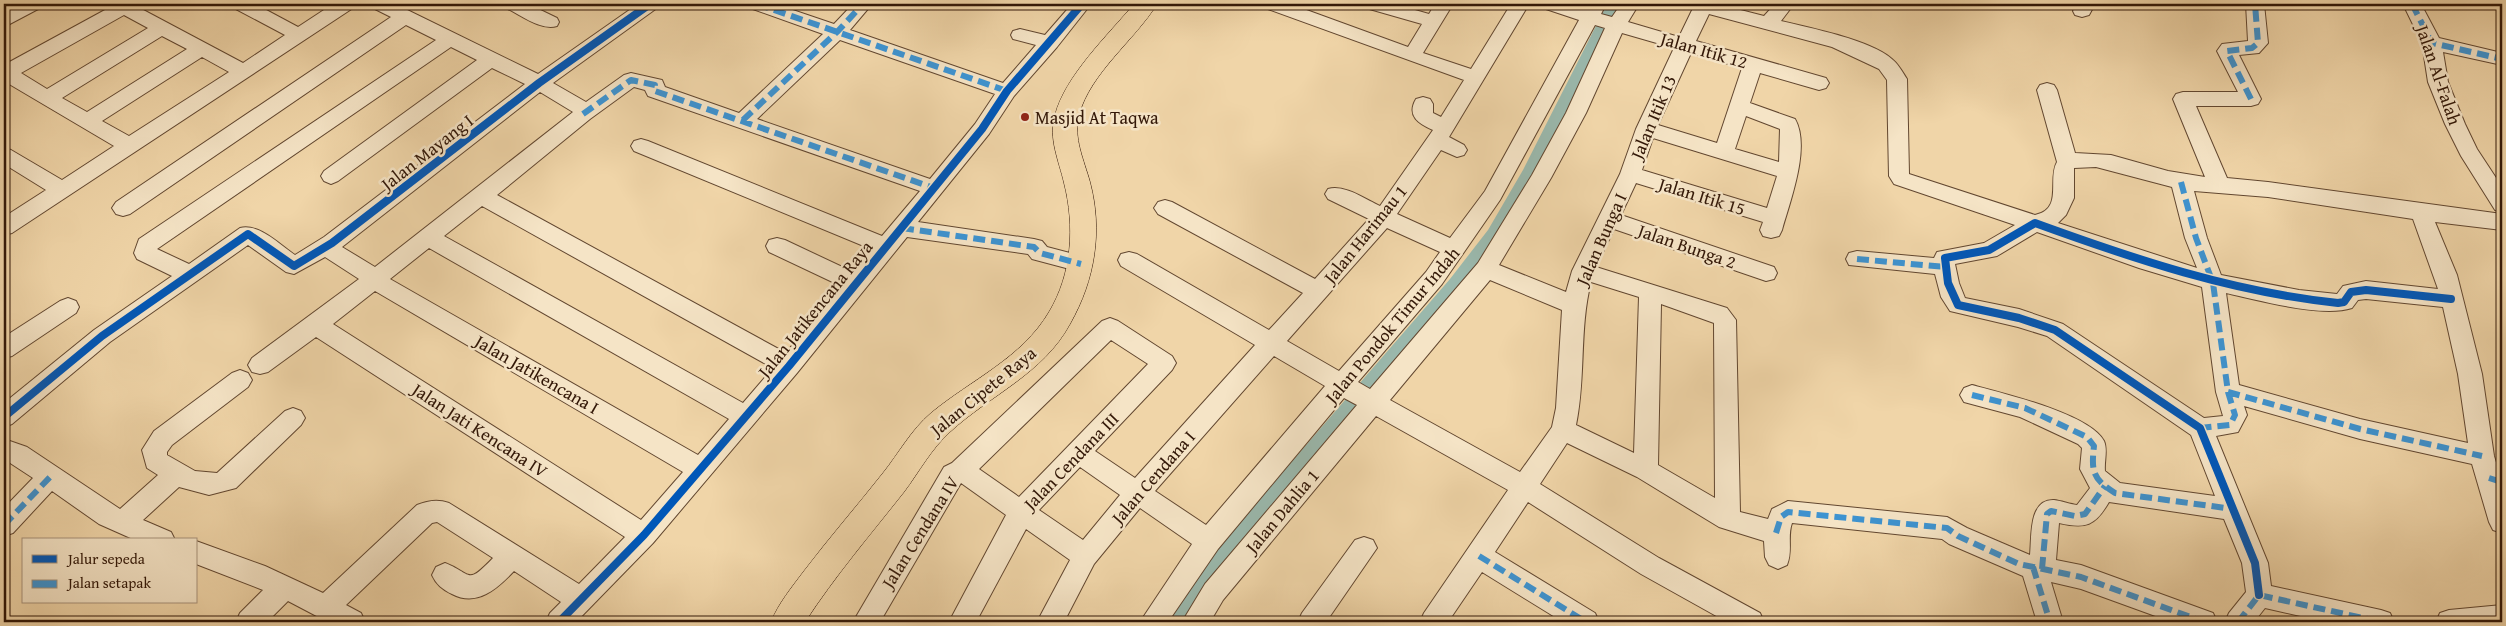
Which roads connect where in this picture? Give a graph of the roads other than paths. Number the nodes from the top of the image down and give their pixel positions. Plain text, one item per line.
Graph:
1 (33, 4) edge
2 (241, 4) edge
3 (346, 4) edge
4 (380, 4) edge
5 (513, 4) edge
6 (650, 4) edge
7 (757, 4) edge
8 (863, 4) edge
9 (1082, 4) edge
10 (1146, 4) edge
11 (1272, 4) edge
12 (1373, 4) edge
13 (1444, 4) edge
14 (1520, 4) edge
15 (1550, 4) edge
16 (1630, 4) edge
17 (1785, 4) edge
18 (2255, 4) edge
19 (2411, 4) edge
20 (1704, 5) edge
21 (404, 16) junction
22 (1601, 17) edge
23 (4, 21) edge
24 (1434, 21) junction
25 (550, 22) dead end
26 (1769, 22) junction
27 (161, 28) junction
28 (838, 31) junction
29 (299, 35) junction
30 (1020, 35) dead end
31 (450, 39) junction
32 (1050, 44) junction
33 (1685, 44) junction
34 (2432, 44) junction
35 (200, 49) junction
36 (1412, 54) junction
37 (491, 59) junction
38 (2502, 59) edge
39 (1752, 64) junction
40 (243, 71) junction
41 (4, 73) edge
42 (1475, 77) junction
43 (539, 83) junction
44 (1820, 83) dead end
45 (2047, 90) dead end
46 (1007, 91) junction
47 (47, 98) junction
48 (1423, 104) dead end
49 (1739, 106) junction
50 (583, 114) junction
51 (743, 120) junction
52 (87, 121) junction
53 (1646, 128) junction
54 (1440, 134) junction
55 (129, 146) junction
56 (641, 146) dead end
57 (1457, 150) dead end
58 (1724, 152) junction
59 (4, 155) edge
60 (2068, 162) junction
61 (1788, 172) junction
62 (1630, 174) junction
63 (2493, 174) edge
64 (331, 176) dead end
65 (2181, 182) junction
66 (2219, 185) junction
67 (934, 188) junction
68 (62, 190) junction
69 (1335, 194) dead end
70 (480, 195) junction
71 (2502, 204) edge
72 (123, 208) dead end
73 (1165, 208) dead end
74 (2421, 213) junction
75 (1384, 217) junction
76 (1608, 219) junction
77 (2502, 222) edge
78 (2035, 223) junction
79 (4, 227) edge
80 (902, 228) junction
81 (428, 237) junction
82 (332, 243) junction
83 (777, 246) dead end
84 (885, 246) junction
85 (1455, 250) junction
86 (1857, 259) dead end
87 (1129, 260) dead end
88 (1081, 264) junction
89 (1945, 267) junction
90 (1486, 269) junction
91 (1583, 271) junction
92 (1766, 273) dead end
93 (189, 274) junction
94 (375, 279) junction
95 (856, 283) junction
96 (2213, 283) junction
97 (1318, 291) junction
98 (1650, 293) junction
99 (2451, 299) junction
100 (1574, 304) junction
101 (68, 307) dead end
102 (316, 325) junction
103 (1270, 343) junction
104 (4, 349) edge
105 (260, 365) dead end
106 (790, 366) junction
107 (240, 380) dead end
108 (2228, 392) junction
109 (1358, 394) junction
110 (1972, 395) dead end
111 (745, 416) junction
112 (4, 417) edge
113 (293, 418) dead end
114 (2200, 428) junction
115 (1563, 430) junction
116 (4, 449) edge
117 (1078, 453) junction
118 (700, 469) junction
119 (961, 470) junction
120 (1646, 470) junction
121 (2491, 472) edge
122 (175, 475) junction
123 (51, 476) junction
124 (2105, 486) junction
125 (1526, 488) junction
126 (1138, 492) junction
127 (2234, 509) junction
128 (1022, 512) junction
129 (1728, 519) junction
130 (2502, 522) edge
131 (122, 523) junction
132 (4, 525) edge
133 (644, 535) junction
134 (157, 538) edge
135 (1209, 541) junction
136 (1364, 548) dead end
137 (198, 553) edge
138 (511, 556) junction
139 (1085, 556) junction
140 (1479, 556) junction
141 (2038, 568) junction
142 (445, 575) dead end
143 (283, 588) junction
144 (2259, 595) junction
145 (580, 599) junction
146 (326, 607) junction
147 (2502, 617) edge
148 (1436, 621) edge
149 (249, 622) edge
150 (352, 622) edge
151 (559, 622) edge
152 (787, 622) edge
153 (866, 622) edge
154 (962, 622) edge
155 (1050, 622) edge
156 (1154, 622) edge
157 (1196, 622) edge
158 (1311, 622) edge
159 (1586, 622) edge
160 (1751, 622) edge
161 (2050, 622) edge
162 (2204, 622) edge
163 (2238, 622) edge
164 (2382, 622) edge
165 (2449, 622) edge

1 - 23 street
2 - 29 street
3 - 29 street
4 - 21 street
5 - 25 street
6 - 43 street, Jalan Mayang I
7 - 28 street
8 - 28 street
9 - 32 street, Jalan Jatikencana Raya
10 - 88 main road, Jalan Cipete Raya
11 - 36 street
12 - 24 street
13 - 24 street
14 - 42 street, Jalan Harimau 1
15 - 22 street, Jalan Itik 12
16 - 22 street, Jalan Pondok Timur Indah
17 - 26 street
18 - 66 street
19 - 34 street, Jalan Al-Falah
20 - 26 street
20 - 33 street, Jalan Itik 13
21 - 31 street
21 - 72 street
22 - 33 street, Jalan Itik 12
22 - 85 street, Jalan Pondok Timur Indah
22 - 90 street, Jalan Pondok Timur Indah
24 - 36 street
26 - 78 street
27 - 35 street
27 - 41 street
27 - 47 street
28 - 46 street
28 - 51 street
29 - 40 street
30 - 32 street
31 - 37 street
31 - 93 street
32 - 46 street, Jalan Jatikencana Raya
33 - 39 street, Jalan Itik 12
33 - 53 street, Jalan Itik 13
34 - 38 street
34 - 63 street, Jalan Al-Falah
35 - 40 street
35 - 52 street
36 - 42 street
37 - 43 street
37 - 64 street
39 - 44 street, Jalan Itik 12
39 - 49 street
40 - 55 street
41 - 47 street
42 - 54 street, Jalan Harimau 1
43 - 50 street
43 - 82 street, Jalan Mayang I
45 - 60 street
46 - 67 street, Jalan Jatikencana Raya
47 - 52 street
48 - 54 street
49 - 58 street
49 - 61 street
50 - 51 street
50 - 70 street
51 - 67 street
52 - 55 street
53 - 58 street
53 - 62 street, Jalan Itik 13
54 - 57 street
54 - 75 street, Jalan Harimau 1
55 - 68 street
56 - 84 street
58 - 61 street
59 - 68 street
60 - 65 street
60 - 78 street
61 - 62 street, Jalan Itik 15
62 - 76 street, Jalan Bunga I
63 - 71 street, Jalan Al-Falah
65 - 66 street
65 - 96 street
66 - 74 street
67 - 80 street, Jalan Jatikencana Raya
68 - 79 street
69 - 75 street
70 - 81 street
70 - 106 street
73 - 97 street, Jalan Harimau 1
74 - 77 street
74 - 99 street
75 - 85 street
75 - 97 street, Jalan Harimau 1
76 - 91 street, Jalan Bunga I
76 - 92 street, Jalan Bunga 2
78 - 89 street
78 - 96 street
80 - 84 street, Jalan Jatikencana Raya
80 - 88 street
81 - 94 street
81 - 111 street
82 - 93 street, Jalan Mayang I
82 - 94 street
83 - 95 street
84 - 95 street, Jalan Jatikencana Raya
85 - 109 street, Jalan Pondok Timur Indah
86 - 89 street
87 - 103 street
88 - 152 main road, Jalan Cipete Raya
89 - 114 street
90 - 100 street
90 - 109 street, Jalan Pondok Timur Indah
91 - 98 street
91 - 100 street, Jalan Bunga I
93 - 112 street
94 - 102 street
94 - 118 street, Jalan Jatikencana I
95 - 106 street, Jalan Jatikencana Raya
96 - 99 street
96 - 108 street
97 - 103 street, Jalan Cendana I
98 - 120 street
98 - 129 street
99 - 121 street
100 - 115 street, Jalan Bunga I
101 - 104 street
102 - 105 street
102 - 133 street, Jalan Jati Kencana IV
103 - 109 street
103 - 126 street, Jalan Cendana I
106 - 111 street, Jalan Jatikencana Raya
107 - 122 street
108 - 114 street
108 - 121 street
109 - 125 street
109 - 135 street, Jalan Pondok Timur Indah
109 - 157 street, Jalan Dahlia 1
110 - 124 street
111 - 118 street, Jalan Jatikencana Raya
113 - 122 street
114 - 127 street
115 - 120 street
115 - 125 street
116 - 123 street
117 - 119 street, Jalan Cendana III
117 - 126 street
117 - 128 street, Jalan Cendana III
118 - 133 street, Jalan Jatikencana Raya
119 - 128 street, Jalan Cendana IV
119 - 153 street, Jalan Cendana IV
120 - 129 street
121 - 130 street
122 - 131 street
123 - 131 street
123 - 132 street
124 - 127 street
124 - 141 street
125 - 140 street
125 - 160 street
126 - 135 street
126 - 139 street, Jalan Cendana I
127 - 144 street
128 - 139 street, Jalan Cendana IV
128 - 154 street, Jalan Cendana III
129 - 141 street
131 - 134 street
133 - 145 street, Jalan Jatikencana Raya
135 - 156 street, Jalan Pondok Timur Indah
136 - 158 street
137 - 143 street
138 - 142 street
138 - 145 street
138 - 146 street
139 - 155 street, Jalan Cendana I
140 - 148 street
140 - 159 street
141 - 161 street
141 - 162 street
143 - 146 street
143 - 149 street
144 - 163 street
144 - 164 street
145 - 151 street, Jalan Jatikencana Raya
146 - 150 street
147 - 165 street

